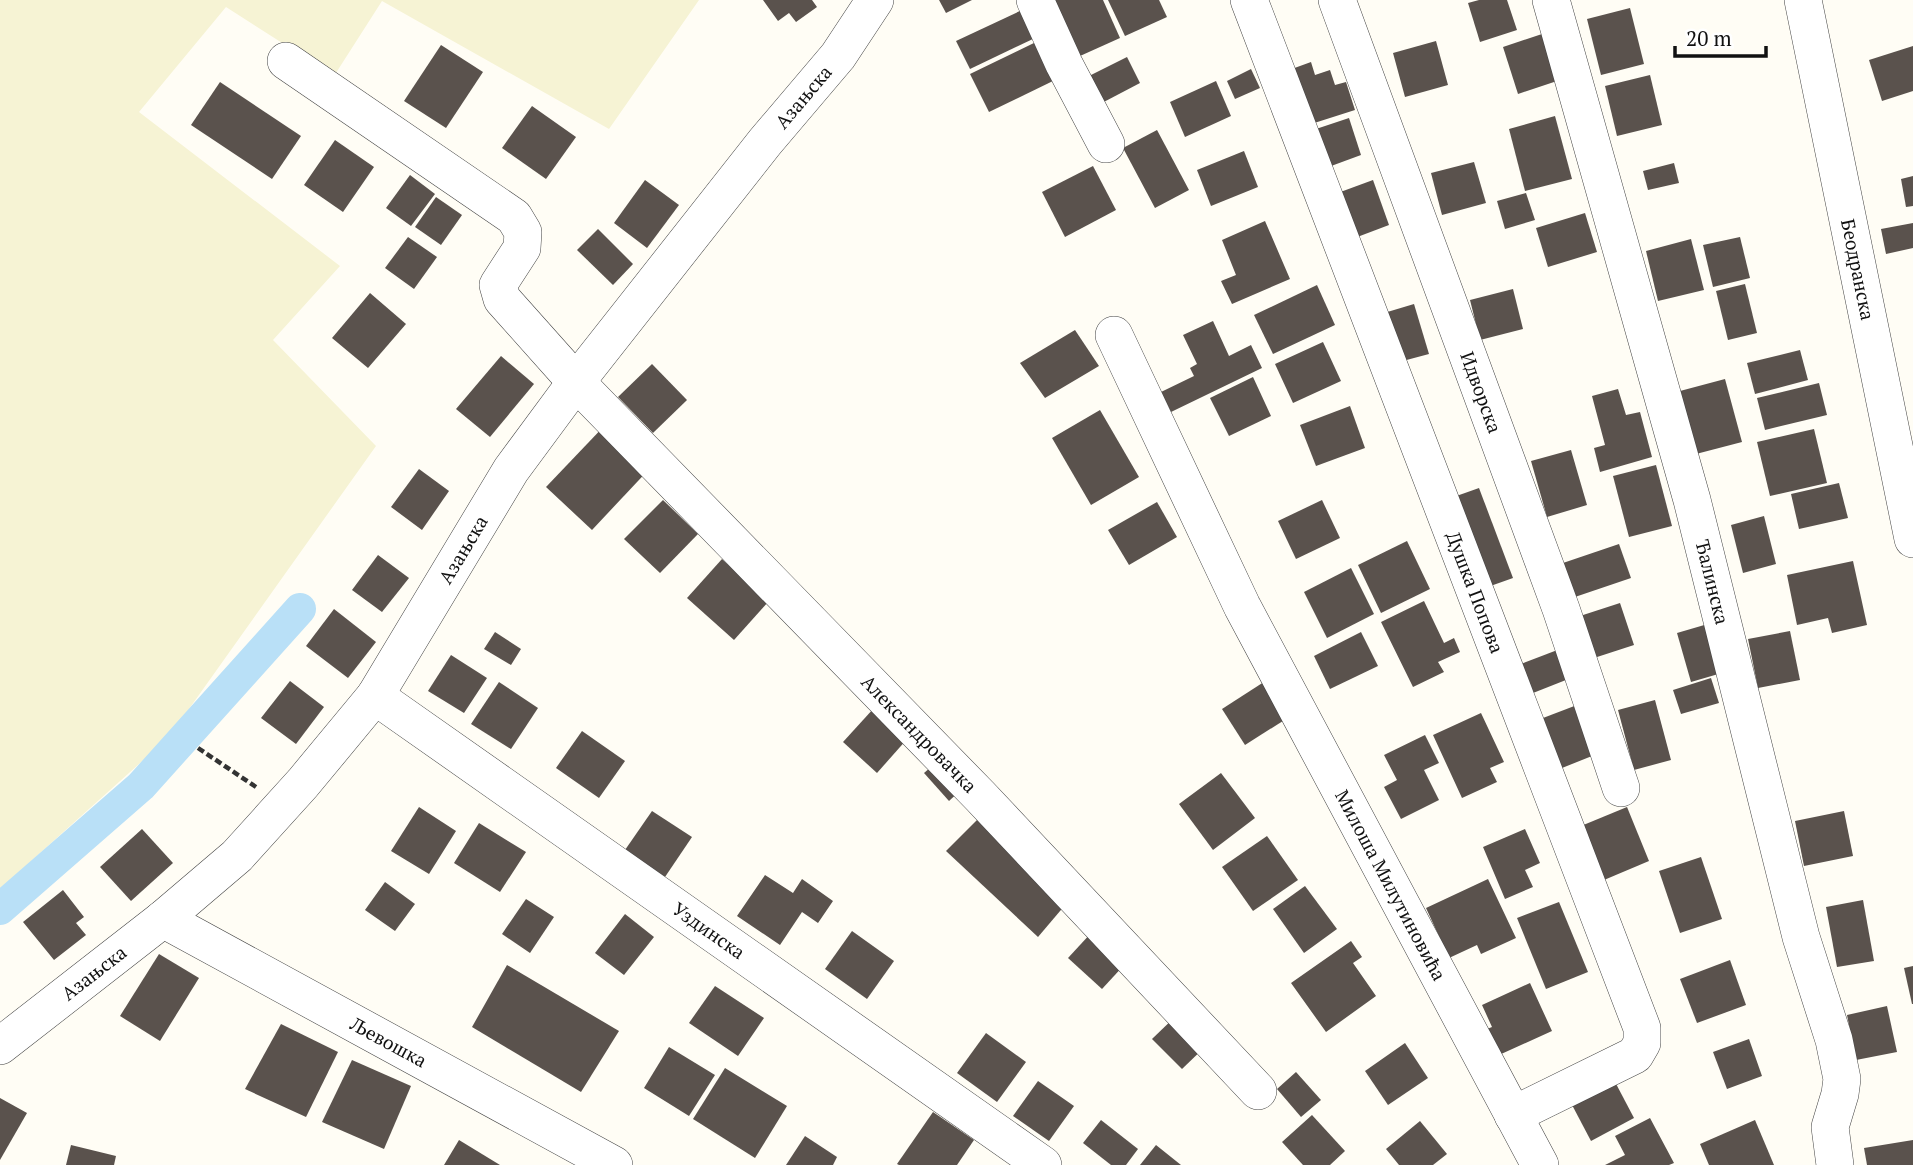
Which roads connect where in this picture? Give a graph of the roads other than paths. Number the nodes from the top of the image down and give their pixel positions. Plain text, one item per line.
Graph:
1 (875, 0) edge
2 (1035, 0) edge
3 (1249, 0) edge
4 (1337, 0) edge
5 (1551, 0) edge
6 (1803, 0) edge
7 (286, 61) dead end
8 (1106, 144) dead end
9 (1114, 335) dead end
10 (576, 382) junction
11 (1913, 539) edge
12 (375, 696) junction
13 (1621, 788) dead end
14 (163, 919) junction
15 (0, 1046) edge
16 (1258, 1091) dead end
17 (1513, 1115) junction
18 (614, 1165) edge
19 (1043, 1165) edge
20 (1540, 1165) edge
21 (1835, 1165) edge

1 - 10 street, Азањска
2 - 8 street
3 - 17 street, Душка Попова
4 - 13 street, Идворска
5 - 21 street, Ђалинска
6 - 11 street, Беодранска
7 - 10 street, Александровачка
9 - 17 street, Милоша Милутиновића
10 - 12 street, Азањска
10 - 16 street, Александровачка
12 - 14 street, Азањска
12 - 19 street, Уздинска
14 - 15 street, Азањска
14 - 18 street, Љевошка
17 - 20 street, Милоша Милутиновића

